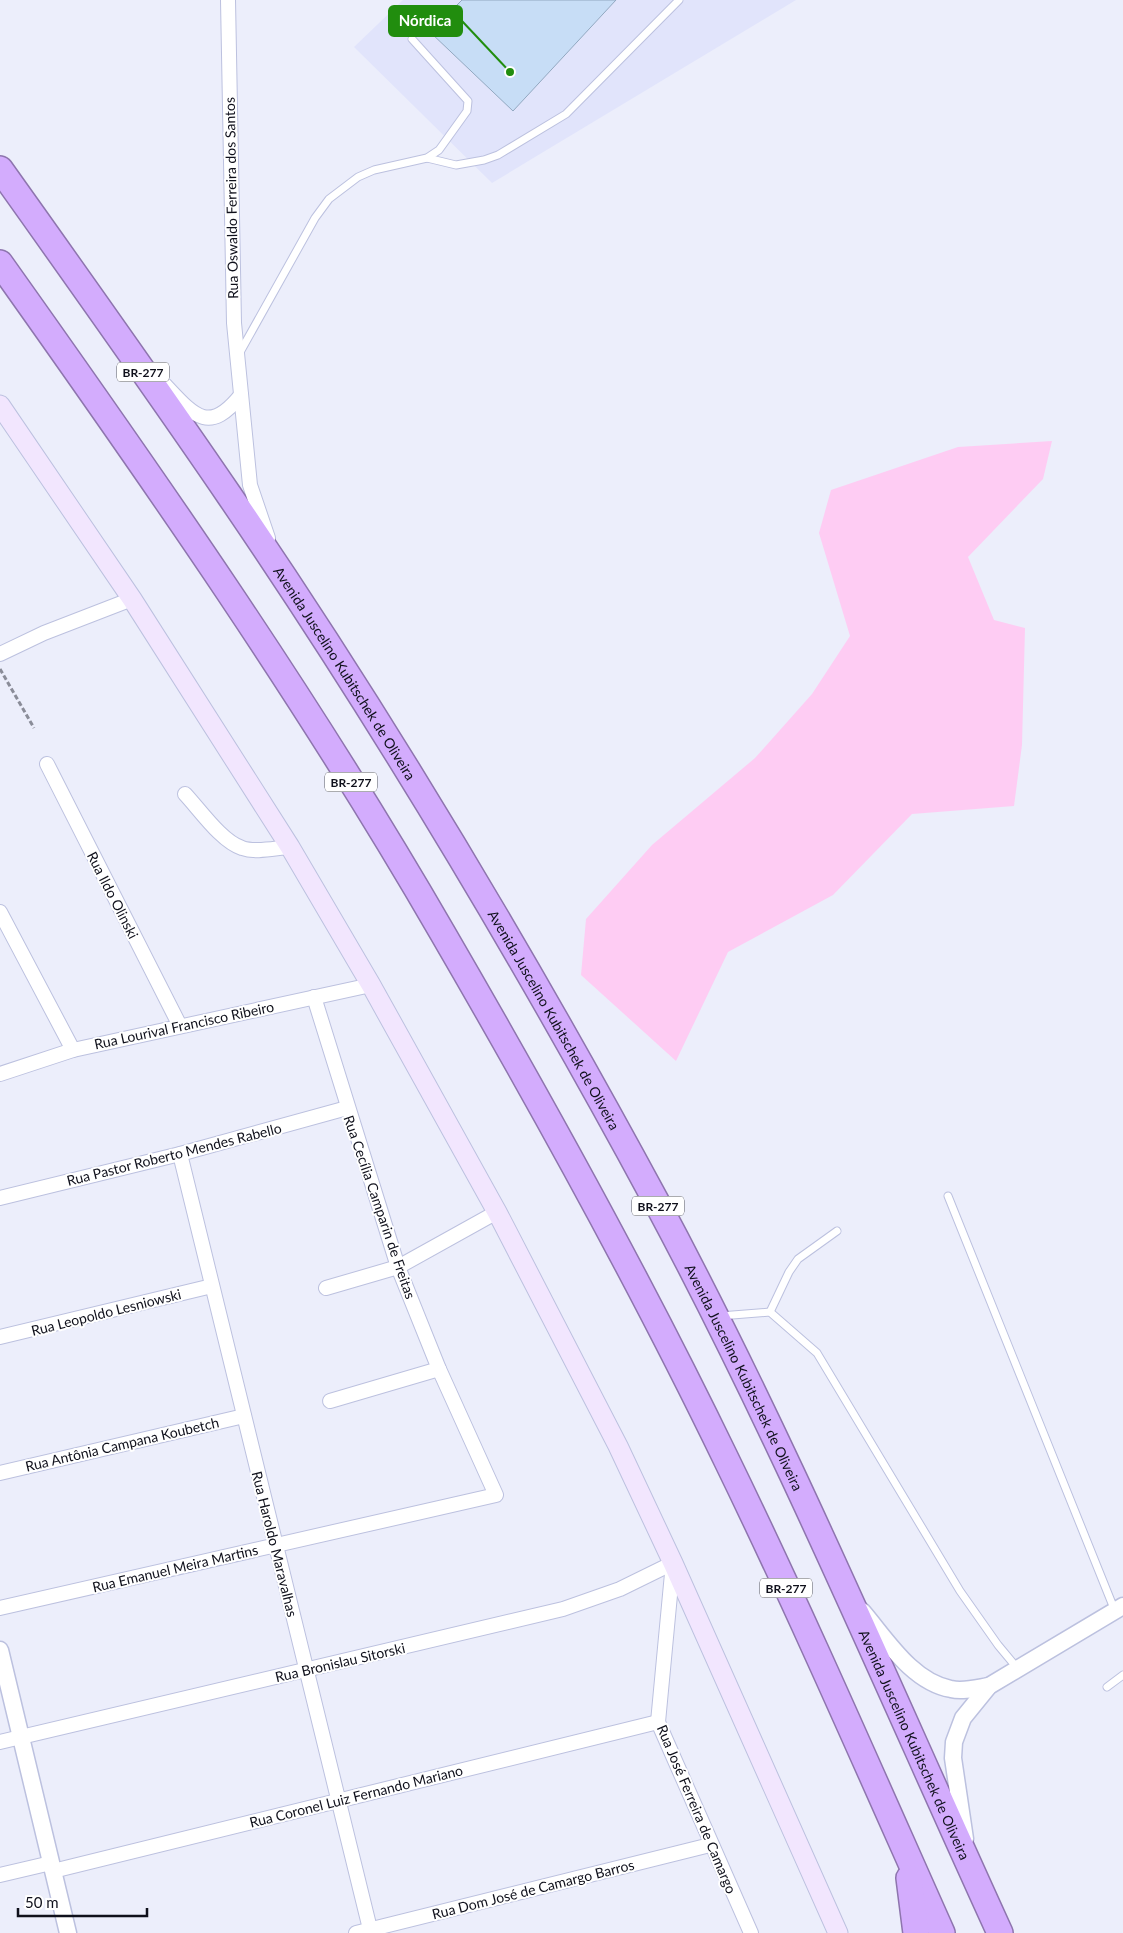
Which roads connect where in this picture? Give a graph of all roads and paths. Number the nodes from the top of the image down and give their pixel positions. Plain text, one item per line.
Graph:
1 (228, 0) edge
2 (679, 0) edge
3 (412, 39) dead end
4 (427, 158) junction
5 (0, 169) edge
6 (0, 264) edge
7 (115, 331) junction
8 (236, 358) junction
9 (241, 395) junction
10 (0, 405) edge
11 (284, 577) junction
12 (132, 599) junction
13 (0, 654) edge
14 (0, 669) edge
15 (34, 728) dead end
16 (47, 764) dead end
17 (185, 794) dead end
18 (290, 847) junction
19 (0, 912) edge
20 (371, 984) junction
21 (314, 997) junction
22 (180, 1026) junction
23 (73, 1050) junction
24 (0, 1074) edge
25 (347, 1108) junction
26 (180, 1154) junction
27 (948, 1196) dead end
28 (0, 1198) edge
29 (497, 1212) junction
30 (837, 1231) dead end
31 (398, 1267) junction
32 (212, 1286) junction
33 (326, 1288) dead end
34 (770, 1312) junction
35 (714, 1316) junction
36 (0, 1337) edge
37 (439, 1369) junction
38 (330, 1400) dead end
39 (244, 1416) junction
40 (0, 1473) edge
41 (496, 1495) joint
42 (276, 1545) junction
43 (673, 1563) junction
44 (850, 1598) junction
45 (0, 1608) edge
46 (1119, 1608) edge
47 (0, 1650) edge
48 (1018, 1669) junction
49 (306, 1670) junction
50 (1123, 1675) edge
51 (990, 1686) junction
52 (1107, 1687) dead end
53 (658, 1722) junction
54 (21, 1737) junction
55 (0, 1742) edge
56 (338, 1801) junction
57 (710, 1845) junction
58 (906, 1853) junction
59 (52, 1867) junction
60 (970, 1868) junction
61 (0, 1875) edge
62 (370, 1931) edge
63 (68, 1933) edge
64 (356, 1933) edge
65 (751, 1933) edge
66 (838, 1933) edge
67 (916, 1933) edge
68 (942, 1933) edge
69 (1000, 1933) edge

1 - 8 street, Rua Oswaldo Ferreira dos Santos
2 - 4 lane
3 - 4 lane
4 - 8 lane
5 - 7 highway, Avenida Juscelino Kubitschek de Oliveira / BR-277
6 - 58 highway, BR-277
7 - 9 street
7 - 11 highway, Avenida Juscelino Kubitschek de Oliveira / BR-277
8 - 9 street, Rua Oswaldo Ferreira dos Santos
9 - 11 street, Rua Oswaldo Ferreira dos Santos
10 - 12 main road
11 - 35 highway, Avenida Juscelino Kubitschek de Oliveira / BR-277
12 - 13 street
12 - 18 main road
14 - 15 path
16 - 22 street, Rua Ildo Olinski
17 - 18 street
18 - 20 main road
19 - 23 street
20 - 21 street, Rua Lourival Francisco Ribeiro
20 - 29 main road
21 - 22 street, Rua Lourival Francisco Ribeiro
21 - 25 street, Rua Cecília Camparin de Freitas
22 - 23 street, Rua Lourival Francisco Ribeiro
23 - 24 street, Rua Lourival Francisco Ribeiro
25 - 26 street, Rua Pastor Roberto Mendes Rabello
25 - 31 street, Rua Cecília Camparin de Freitas
26 - 28 street, Rua Pastor Roberto Mendes Rabello
26 - 32 street, Rua Haroldo Maravalhas
27 - 46 lane
29 - 31 street
29 - 43 main road
30 - 34 lane
31 - 33 street
31 - 37 street, Rua Cecília Camparin de Freitas
32 - 36 street, Rua Leopoldo Lesniowski
32 - 39 street, Rua Haroldo Maravalhas
34 - 35 lane
34 - 48 lane
35 - 44 highway, Avenida Juscelino Kubitschek de Oliveira / BR-277
37 - 38 street
37 - 41 street, Rua Cecília Camparin de Freitas
39 - 40 street, Rua Antônia Campana Koubetch
39 - 42 street, Rua Haroldo Maravalhas
41 - 42 street, Rua Emanuel Meira Martins
42 - 45 street, Rua Emanuel Meira Martins
42 - 49 street, Rua Haroldo Maravalhas
43 - 49 street, Rua Bronislau Sitorski
43 - 53 street, Rua José Ferreira de Camargo
43 - 66 main road
44 - 51 street
44 - 60 highway, Avenida Juscelino Kubitschek de Oliveira / BR-277
46 - 48 street
47 - 54 street
48 - 51 street
49 - 54 street, Rua Bronislau Sitorski
49 - 56 street, Rua Haroldo Maravalhas
50 - 52 lane
51 - 60 street
53 - 56 street, Rua Coronel Luiz Fernando Mariano
53 - 57 street, Rua José Ferreira de Camargo
54 - 55 street, Rua Bronislau Sitorski
54 - 59 street
56 - 59 street, Rua Coronel Luiz Fernando Mariano
56 - 62 street, Rua Haroldo Maravalhas
57 - 62 street, Rua Dom José de Camargo Barros
57 - 65 street, Rua José Ferreira de Camargo
58 - 67 highway
58 - 68 highway, BR-277
59 - 61 street, Rua Coronel Luiz Fernando Mariano
59 - 63 street
60 - 69 highway, Avenida Juscelino Kubitschek de Oliveira / BR-277
62 - 64 street, Rua Dom José de Camargo Barros

